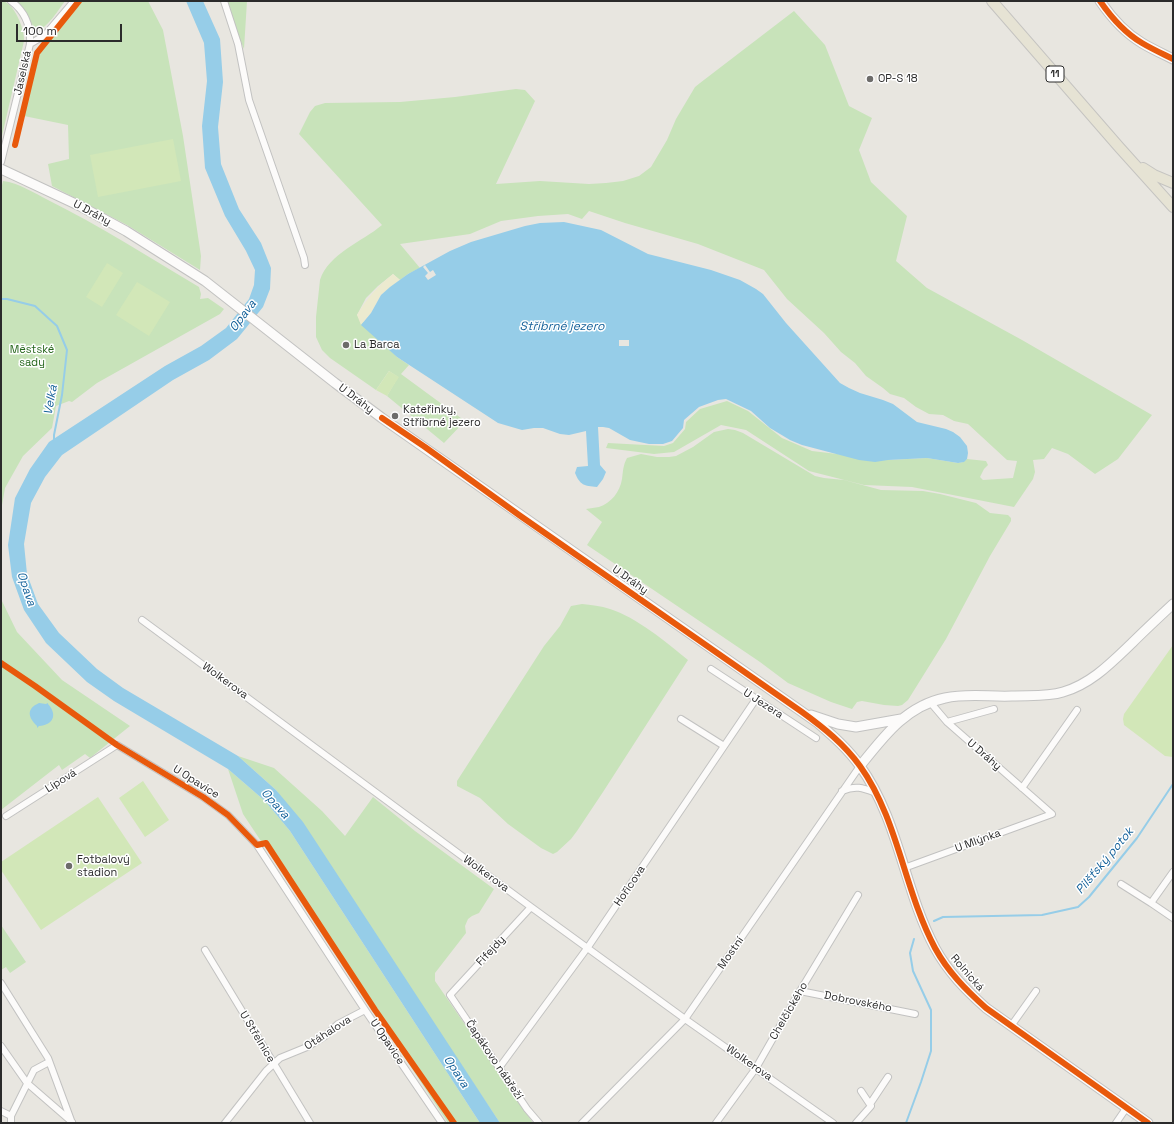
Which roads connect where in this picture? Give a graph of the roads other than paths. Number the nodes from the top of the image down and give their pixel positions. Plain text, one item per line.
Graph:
1 (11, 1) edge
2 (74, 1) edge
3 (224, 1) edge
4 (992, 1) edge
5 (1100, 1) edge
6 (30, 44) junction
7 (1173, 59) edge
8 (1118, 147) junction
9 (1, 162) edge
10 (1, 169) edge
11 (1173, 183) edge
12 (1173, 207) edge
13 (305, 266) dead end
14 (1173, 604) edge
15 (142, 620) dead end
16 (711, 669) dead end
17 (756, 699) junction
18 (930, 702) junction
19 (994, 709) dead end
20 (1077, 710) dead end
21 (802, 712) junction
22 (681, 718) dead end
23 (901, 719) junction
24 (947, 722) junction
25 (816, 738) dead end
26 (117, 745) joint
27 (724, 746) junction
28 (860, 766) junction
29 (1022, 788) junction
30 (842, 791) junction
31 (876, 793) junction
32 (1052, 814) joint
33 (6, 816) dead end
34 (904, 868) junction
35 (1173, 872) edge
36 (1121, 884) dead end
37 (858, 895) dead end
38 (1151, 903) junction
39 (531, 907) junction
40 (1173, 918) edge
41 (588, 947) junction
42 (205, 950) dead end
43 (1, 983) edge
44 (800, 991) junction
45 (1036, 991) dead end
46 (450, 995) joint
47 (365, 1010) junction
48 (915, 1014) dead end
49 (685, 1019) junction
50 (1011, 1026) junction
51 (1, 1046) edge
52 (49, 1062) junction
53 (273, 1064) junction
54 (499, 1068) junction
55 (756, 1068) junction
56 (888, 1077) dead end
57 (27, 1083) junction
58 (861, 1091) dead end
59 (870, 1104) junction
60 (1127, 1107) junction
61 (1, 1111) edge
62 (11, 1116) junction
63 (11, 1123) edge
64 (73, 1123) edge
65 (225, 1123) edge
66 (310, 1123) edge
67 (442, 1123) edge
68 (539, 1123) edge
69 (582, 1123) edge
70 (716, 1123) edge
71 (833, 1123) edge
72 (856, 1123) edge
73 (1116, 1123) edge
74 (1148, 1123) edge

1 - 6 street
2 - 6 street, Jaselská
3 - 13 street
4 - 8 main road, 11
5 - 7 street
6 - 9 street, Jaselská
8 - 11 main road
8 - 12 main road, 11
10 - 21 street, U Dráhy
14 - 18 street, U Dráhy
15 - 39 street, Wolkerova
16 - 17 street, U Jezera
17 - 25 street, U Jezera
17 - 27 street, Hořicova
18 - 23 street, U Dráhy
18 - 24 street, U Dráhy
19 - 24 street
20 - 29 street
21 - 23 street, U Dráhy
21 - 28 street, U Dráhy
22 - 27 street
23 - 28 street, U Dráhy
24 - 29 street, U Dráhy
26 - 33 street, Lípová
26 - 47 street, U Opavice
27 - 41 street, Hořicova
28 - 30 street, Mostní
28 - 31 street, Rolnická
29 - 32 street, U Dráhy
30 - 31 street
30 - 49 street, Mostní
31 - 34 street, Rolnická
32 - 34 street, U Mlýnka
34 - 50 street, Rolnická
35 - 38 street
36 - 38 street
37 - 44 street, Chelčického
38 - 40 street
39 - 41 street, Wolkerova
39 - 46 street, Fifejdy
41 - 49 street, Wolkerova
41 - 54 street, Hořicova
42 - 53 street, U Střelnice
43 - 52 street
44 - 48 street, Dobrovského
44 - 55 street, Chelčického
45 - 50 street
46 - 54 street, Čapákovo nábřeží
47 - 53 street, Otáhalova
47 - 67 street, U Opavice
49 - 55 street, Wolkerova
49 - 69 street, Mostní
50 - 60 street, Rolnická
51 - 57 street
52 - 57 street
52 - 64 street
53 - 65 street, Otáhalova
53 - 66 street, U Střelnice
54 - 68 street, Čapákovo nábřeží
55 - 70 street, Chelčického
55 - 71 street, Wolkerova
56 - 59 street
57 - 62 street
57 - 64 street
58 - 59 street
59 - 72 street
60 - 73 street
60 - 74 street, Rolnická
61 - 62 street
62 - 63 street

